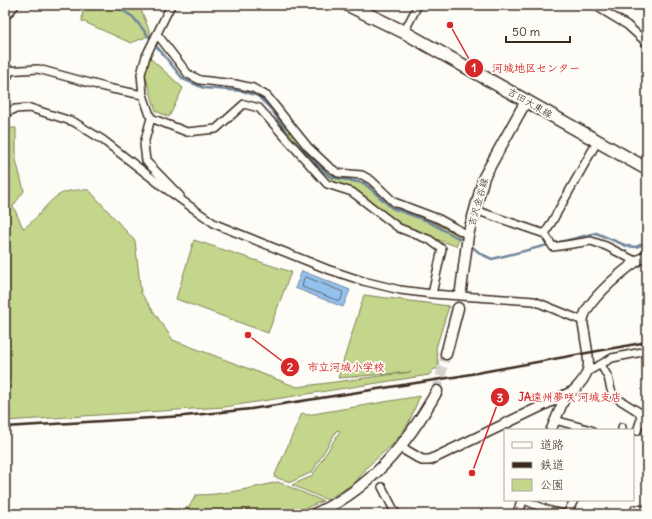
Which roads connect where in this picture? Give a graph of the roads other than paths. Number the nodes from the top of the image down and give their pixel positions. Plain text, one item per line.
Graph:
1 (12, 5) edge
2 (171, 5) edge
3 (348, 5) edge
4 (418, 5) edge
5 (594, 5) edge
6 (5, 13) edge
7 (404, 32) junction
8 (157, 36) junction
9 (647, 43) edge
10 (8, 70) edge
11 (5, 82) edge
12 (143, 95) junction
13 (526, 101) junction
14 (5, 113) edge
15 (151, 118) junction
16 (597, 142) junction
17 (647, 169) edge
18 (183, 202) junction
19 (475, 210) junction
20 (468, 235) junction
21 (546, 237) junction
22 (647, 256) edge
23 (636, 261) junction
24 (461, 290) dead end
25 (432, 294) junction
26 (458, 308) dead end
27 (583, 321) junction
28 (647, 351) edge
29 (446, 354) tunnel mouth
30 (601, 365) junction
31 (587, 372) junction
32 (437, 391) tunnel mouth
33 (566, 395) junction
34 (555, 420) junction
35 (644, 421) edge
36 (551, 429) edge
37 (587, 429) edge
38 (637, 431) dead end
39 (400, 447) junction
40 (382, 487) dead end
41 (523, 501) edge
42 (526, 501) edge
43 (574, 501) edge
44 (647, 510) edge
45 (314, 514) edge
46 (396, 514) edge
47 (518, 514) edge
48 (564, 514) edge
49 (567, 514) edge
50 (633, 514) edge

1 - 6 main road
2 - 8 street
3 - 7 main road, 吉田大東線
4 - 7 street
5 - 9 street
7 - 13 main road, 吉田大東線
8 - 12 street
8 - 20 street
10 - 11 street
10 - 12 street
12 - 15 street
13 - 16 main road, 吉田大東線
13 - 19 main road, 吉沢金谷線
14 - 18 street
15 - 18 street
15 - 25 street
16 - 17 main road, 吉田大東線
16 - 21 street
18 - 25 street
19 - 20 main road, 吉沢金谷線
19 - 21 street
20 - 24 main road, 吉沢金谷線
21 - 23 street
22 - 23 street
23 - 27 street
25 - 27 street
26 - 29 main road
27 - 31 street
28 - 30 street
30 - 31 street
30 - 35 street
31 - 33 street
32 - 39 main road
33 - 34 street
33 - 39 street
34 - 36 street
34 - 37 street
35 - 38 street
39 - 45 main road
40 - 46 street
41 - 47 street
42 - 48 street
43 - 49 street
44 - 50 street

